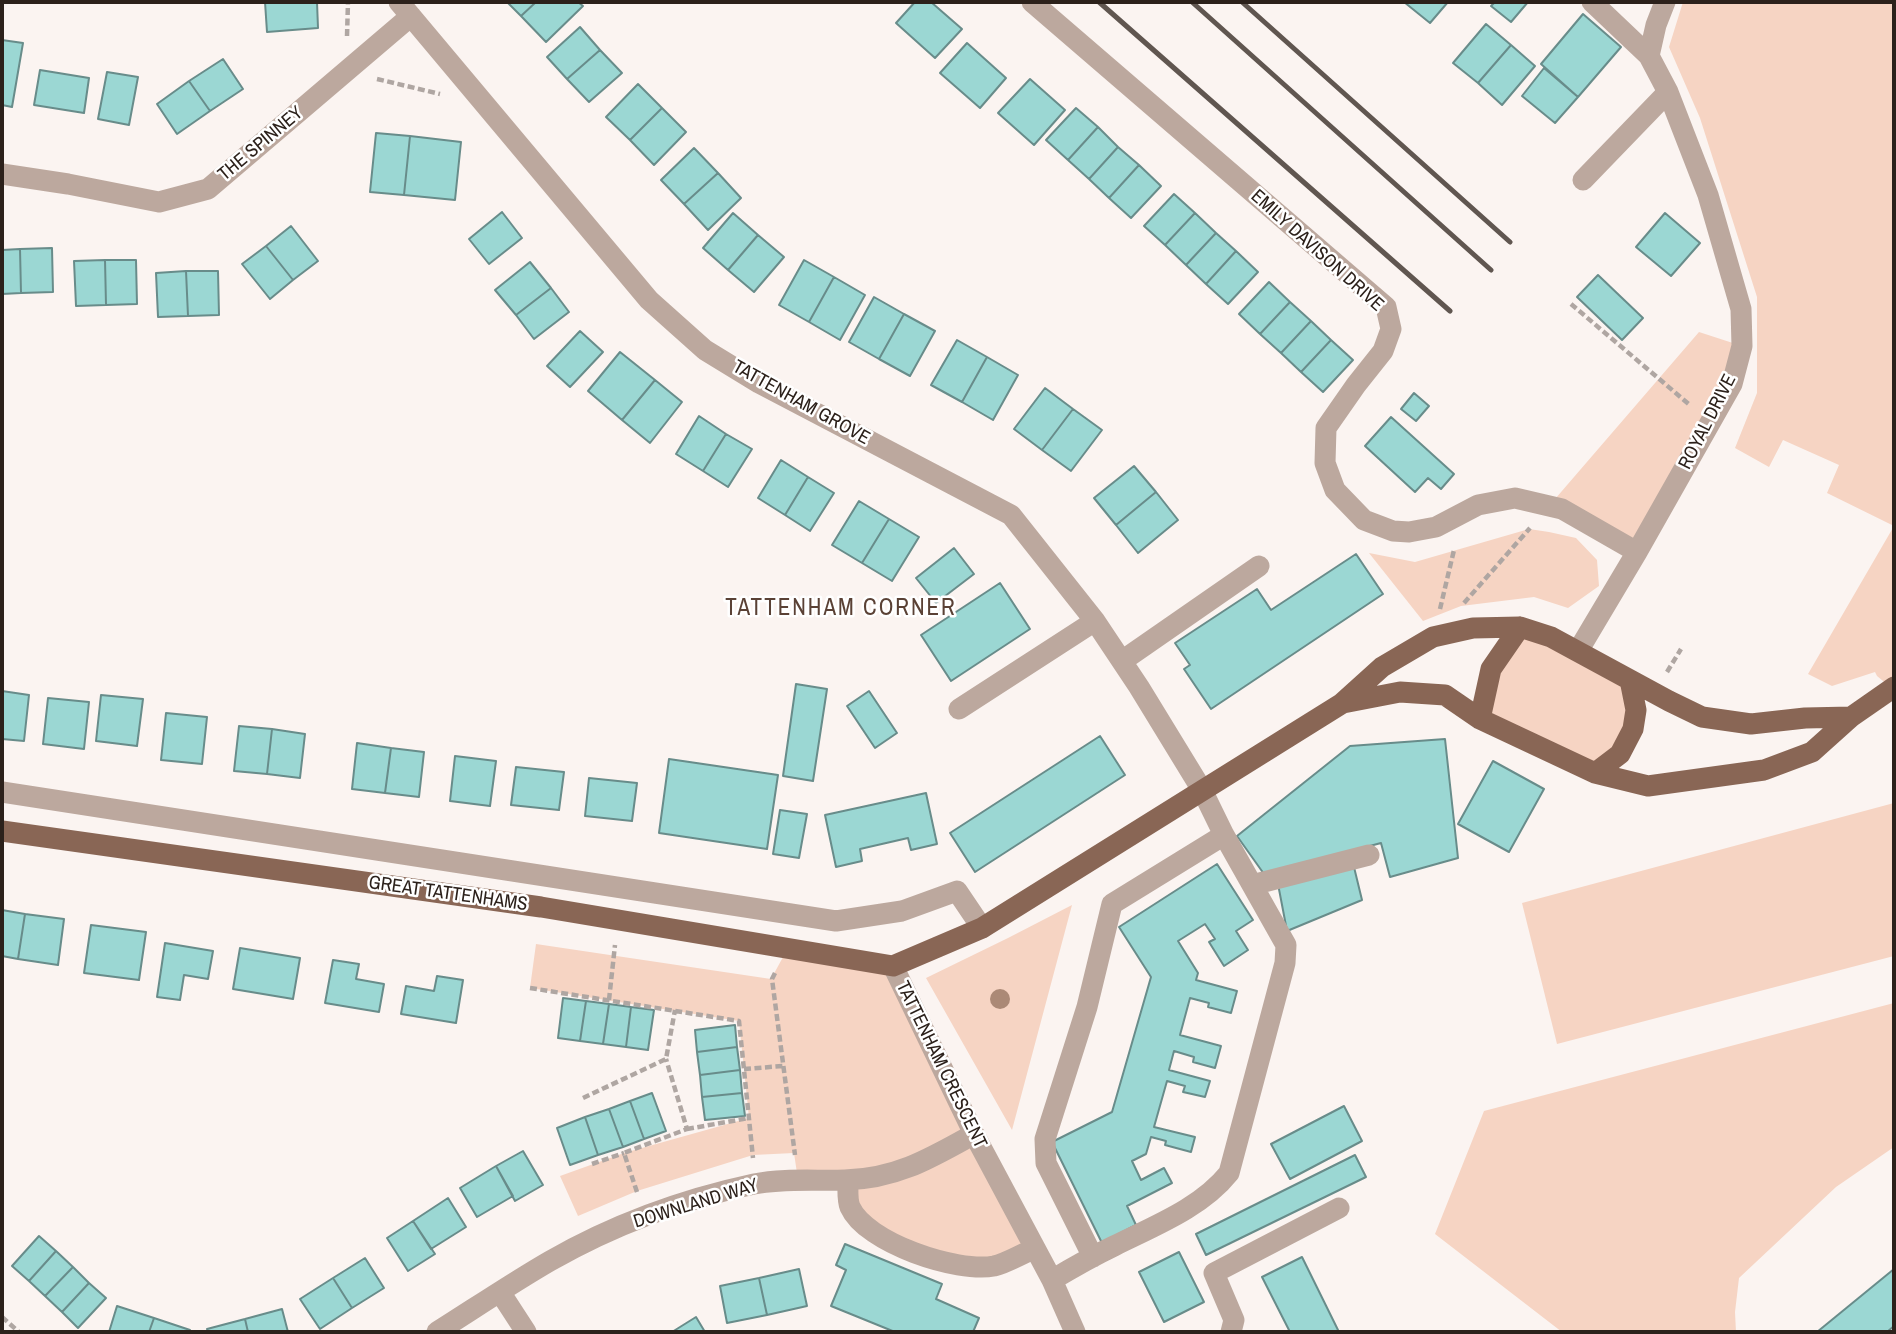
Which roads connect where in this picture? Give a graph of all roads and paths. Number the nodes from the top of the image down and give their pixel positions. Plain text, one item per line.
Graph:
1 (1032, 2) edge
2 (1592, 2) edge
3 (1665, 2) edge
4 (405, 9) edge
5 (1649, 56) junction
6 (346, 72) junction
7 (1668, 92) junction
8 (485, 104) junction
9 (2, 174) edge
10 (1583, 180) dead end
11 (1571, 304) dead end
12 (1710, 423) junction
13 (1549, 506) junction
14 (1462, 512) junction
15 (1637, 552) junction
16 (1259, 566) dead end
17 (1095, 621) junction
18 (1520, 627) junction
19 (1433, 637) junction
20 (1578, 651) junction
21 (1122, 662) junction
22 (1630, 680) junction
23 (1894, 687) edge
24 (1341, 704) junction
25 (959, 709) dead end
26 (1850, 717) junction
27 (1480, 719) junction
28 (1595, 773) junction
29 (1202, 790) junction
30 (2, 792) edge
31 (2, 831) edge
32 (1224, 835) junction
33 (1369, 855) dead end
34 (1252, 885) junction
35 (618, 920) junction
36 (982, 928) junction
37 (788, 948) junction
38 (893, 966) junction
39 (530, 988) dead end
40 (609, 1000) junction
41 (675, 1010) junction
42 (666, 1059) junction
43 (783, 1066) junction
44 (744, 1069) junction
45 (583, 1098) dead end
46 (749, 1118) junction
47 (687, 1129) junction
48 (974, 1134) junction
49 (624, 1153) junction
50 (592, 1164) dead end
51 (798, 1180) junction
52 (848, 1180) junction
53 (757, 1183) junction
54 (1339, 1208) dead end
55 (645, 1216) junction
56 (1034, 1249) junction
57 (1093, 1256) junction
58 (1052, 1280) junction
59 (500, 1292) junction
60 (2, 1317) edge
61 (19, 1332) edge
62 (437, 1332) edge
63 (526, 1332) edge
64 (1075, 1332) edge
65 (1231, 1332) edge

1 - 14 street, EMILY DAVISON DRIVE
2 - 5 street, ROYAL DRIVE
3 - 5 street
4 - 6 street, THE SPINNEY
4 - 8 street, TATTENHAM GROVE
5 - 7 street, ROYAL DRIVE
6 - 8 path
6 - 9 street, THE SPINNEY
7 - 10 street
7 - 12 street, ROYAL DRIVE
8 - 17 street, TATTENHAM GROVE
11 - 12 path
12 - 15 street, ROYAL DRIVE
13 - 14 street, EMILY DAVISON DRIVE
13 - 15 street, EMILY DAVISON DRIVE
13 - 19 path
14 - 19 path
15 - 20 street, ROYAL DRIVE
16 - 21 street
17 - 21 street, TATTENHAM GROVE
17 - 25 street
18 - 19 main road, TATTENHAM CRESCENT
18 - 20 main road, TATTENHAM CRESCENT
18 - 27 main road
19 - 24 main road, TATTENHAM CRESCENT
20 - 22 main road, TATTENHAM CRESCENT
21 - 29 street, TATTENHAM GROVE
22 - 26 main road, TATTENHAM CRESCENT
22 - 28 main road
23 - 26 main road, TATTENHAM CRESCENT
24 - 27 main road, TATTENHAM CRESCENT
24 - 29 main road, TATTENHAM CRESCENT
26 - 28 main road, TATTENHAM CRESCENT
27 - 28 main road, TATTENHAM CRESCENT
29 - 32 street
29 - 36 main road, TATTENHAM CRESCENT
30 - 36 street
31 - 35 main road, GREAT TATTENHAMS
32 - 34 street
32 - 57 street
33 - 34 street
34 - 57 street
35 - 37 main road, GREAT TATTENHAMS
35 - 40 path
36 - 38 main road, TATTENHAM CRESCENT
37 - 38 main road, GREAT TATTENHAMS
37 - 43 path
38 - 48 street, TATTENHAM CRESCENT
39 - 40 path
40 - 41 path
41 - 42 path
41 - 44 path
42 - 45 path
42 - 47 path
43 - 44 path
43 - 51 path
44 - 46 path
46 - 47 path
46 - 53 path
47 - 49 path
48 - 52 street, DOWNLAND WAY
48 - 56 street, TATTENHAM CRESCENT
49 - 50 path
49 - 55 path
51 - 52 street, DOWNLAND WAY
51 - 53 street, DOWNLAND WAY
52 - 56 street
53 - 55 street, DOWNLAND WAY
54 - 65 street
55 - 59 street, DOWNLAND WAY
56 - 58 street, TATTENHAM CRESCENT
57 - 58 street
58 - 64 street, TATTENHAM CRESCENT
59 - 62 street, DOWNLAND WAY
59 - 63 street
60 - 61 path

